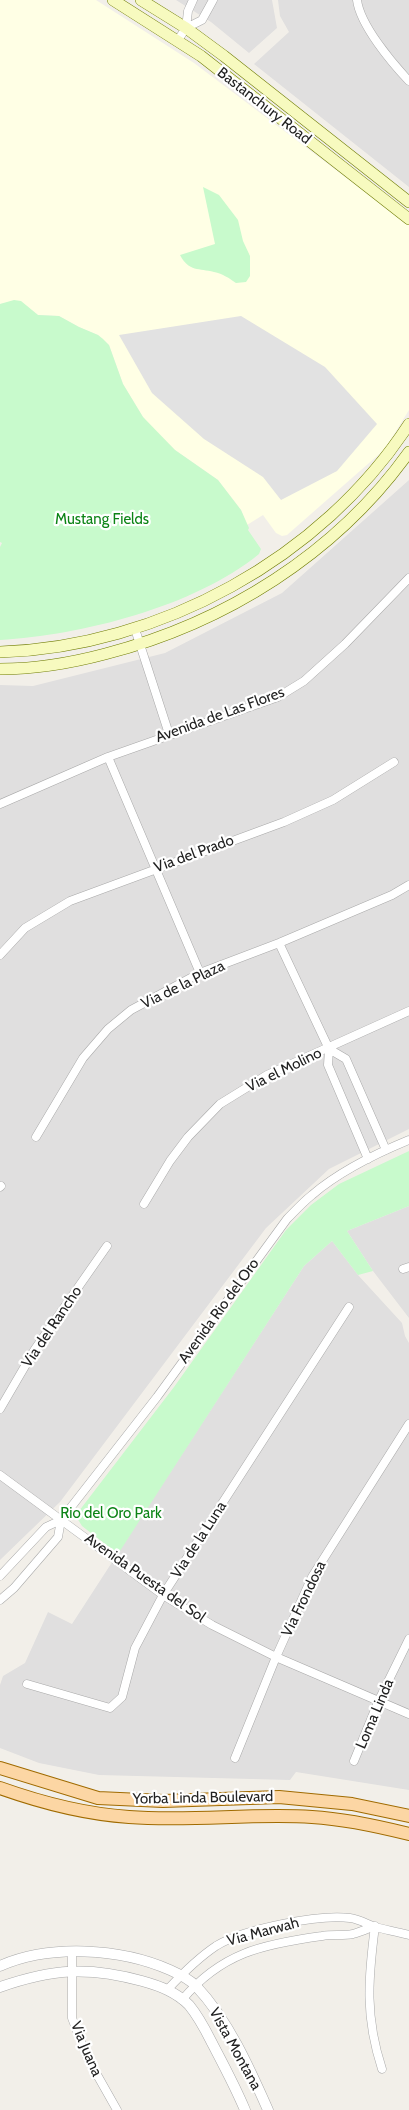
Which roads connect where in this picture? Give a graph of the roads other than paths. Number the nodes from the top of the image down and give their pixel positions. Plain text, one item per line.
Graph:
1 (113, 0) edge
2 (141, 0) edge
3 (193, 0) edge
4 (213, 0) edge
5 (358, 0) edge
6 (186, 28) junction
7 (178, 40) junction
8 (409, 81) edge
9 (409, 202) edge
10 (409, 219) edge
11 (409, 424) edge
12 (409, 452) edge
13 (277, 558) junction
14 (287, 572) junction
15 (409, 578) edge
16 (135, 629) junction
17 (140, 645) junction
18 (0, 652) edge
19 (0, 669) edge
20 (169, 734) junction
21 (108, 757) junction
22 (394, 762) dead end
23 (0, 804) edge
24 (155, 868) junction
25 (409, 885) edge
26 (280, 944) junction
27 (0, 955) edge
28 (200, 973) junction
29 (409, 1010) edge
30 (329, 1048) junction
31 (36, 1137) dead end
32 (409, 1140) edge
33 (386, 1150) junction
34 (368, 1159) junction
35 (144, 1204) dead end
36 (107, 1246) dead end
37 (349, 1306) dead end
38 (0, 1409) edge
39 (409, 1424) edge
40 (0, 1475) edge
41 (61, 1520) junction
42 (0, 1576) edge
43 (163, 1595) junction
44 (0, 1600) edge
45 (409, 1639) edge
46 (276, 1657) junction
47 (27, 1684) dead end
48 (379, 1700) junction
49 (409, 1714) edge
50 (235, 1758) dead end
51 (354, 1761) dead end
52 (0, 1768) edge
53 (0, 1788) edge
54 (409, 1816) edge
55 (409, 1834) edge
56 (374, 1926) junction
57 (409, 1935) edge
58 (72, 1953) junction
59 (0, 1966) edge
60 (71, 1970) junction
61 (181, 1975) junction
62 (194, 1984) junction
63 (0, 1987) edge
64 (168, 1989) junction
65 (182, 2000) junction
66 (382, 2070) dead end
67 (117, 2110) edge
68 (245, 2110) edge
69 (268, 2110) edge

1 - 7 main road, Bastanchury Road
2 - 6 main road, Bastanchury Road
3 - 6 street
4 - 6 street
5 - 8 street
6 - 7 street
6 - 9 main road, Bastanchury Road
7 - 10 main road, Bastanchury Road
11 - 13 main road
12 - 14 main road
13 - 14 main road
13 - 16 main road
14 - 17 main road
15 - 20 street, Avenida de Las Flores
16 - 17 street
16 - 18 main road
17 - 19 main road
17 - 20 street
20 - 21 street, Avenida de Las Flores
21 - 23 street, Avenida de Las Flores
21 - 24 street
22 - 24 street, Via del Prado
24 - 27 street, Via del Prado
24 - 28 street
25 - 26 street, Via de la Plaza
26 - 28 street, Via de la Plaza
26 - 30 street
28 - 31 street, Via de la Plaza
29 - 30 street, Via el Molino
30 - 33 street
30 - 34 street
30 - 35 street, Via el Molino
32 - 33 street, Avenida Rio del Oro
33 - 34 street, Avenida Rio del Oro
34 - 41 street, Avenida Rio del Oro
36 - 38 street, Via del Rancho
37 - 43 street, Via de la Luna
39 - 46 street, Via Frondosa
40 - 41 street, Avenida Puesta del Sol
41 - 42 street, Avenida Rio del Oro
41 - 43 street, Avenida Puesta del Sol
41 - 44 street, Avenida Rio del Oro
43 - 46 street, Avenida Puesta del Sol
43 - 47 street, Via de la Luna
45 - 48 street, Loma Linda
46 - 48 street, Avenida Puesta del Sol
46 - 50 street, Via Frondosa
48 - 49 street, Avenida Puesta del Sol
48 - 51 street, Loma Linda
52 - 54 main road, Yorba Linda Boulevard
53 - 55 main road, Yorba Linda Boulevard
56 - 57 street, Via Marwah
56 - 61 street, Via Marwah
56 - 62 street, Via Marwah
56 - 66 street
58 - 59 street, Vista Montana
58 - 60 street, Via Juana
58 - 61 street, Vista Montana
60 - 63 street, Vista Montana
60 - 64 street, Vista Montana
60 - 67 street, Via Juana
61 - 62 street, Vista Montana
61 - 64 street, Via Marwah
62 - 65 street, Via Marwah
62 - 69 street, Vista Montana
64 - 65 street, Vista Montana
65 - 68 street, Vista Montana

